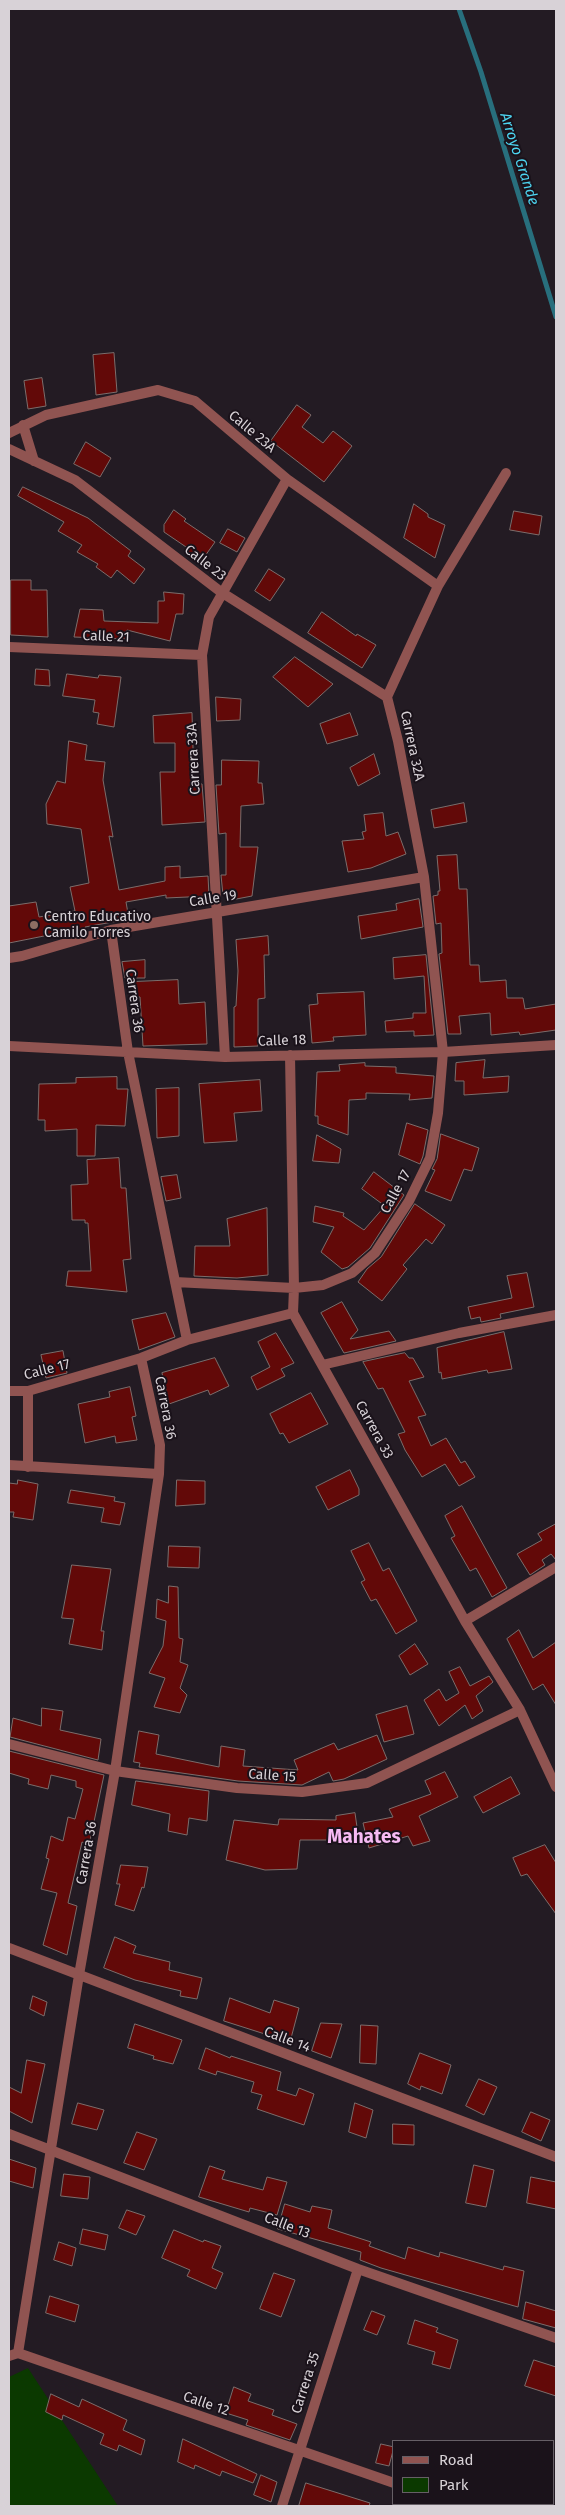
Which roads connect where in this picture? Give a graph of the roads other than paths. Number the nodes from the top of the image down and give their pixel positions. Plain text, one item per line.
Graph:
1 (24, 425) junction
2 (9, 433) edge
3 (9, 449) edge
4 (34, 461) junction
5 (506, 473) dead end
6 (288, 480) junction
7 (438, 586) junction
8 (221, 592) junction
9 (9, 647) edge
10 (202, 655) junction
11 (387, 697) junction
12 (424, 877) junction
13 (215, 913) junction
14 (110, 930) junction
15 (9, 958) edge
16 (556, 1045) edge
17 (9, 1046) edge
18 (128, 1052) junction
19 (443, 1052) junction
20 (290, 1055) junction
21 (225, 1057) junction
22 (175, 1282) junction
23 (294, 1288) junction
24 (293, 1313) junction
25 (556, 1315) edge
26 (187, 1340) junction
27 (141, 1358) junction
28 (322, 1365) junction
29 (9, 1390) edge
30 (28, 1391) junction
31 (9, 1465) edge
32 (28, 1467) junction
33 (159, 1474) junction
34 (556, 1567) edge
35 (465, 1621) junction
36 (520, 1710) junction
37 (9, 1744) edge
38 (115, 1771) junction
39 (556, 1788) edge
40 (9, 1948) edge
41 (79, 1975) junction
42 (9, 2134) edge
43 (53, 2150) junction
44 (556, 2157) edge
45 (358, 2269) junction
46 (556, 2338) edge
47 (13, 2354) edge
48 (298, 2452) junction
49 (392, 2482) edge
50 (282, 2506) edge

1 - 2 street, Calle 23A
1 - 4 street
1 - 6 street, Calle 23A
3 - 4 street, Calle 23
4 - 8 street, Calle 23
5 - 7 street, Carrera 32A
6 - 7 street, Calle 23A
6 - 8 street, Carrera 33A
7 - 11 street, Carrera 32A
8 - 10 street, Carrera 33A
8 - 11 street, Calle 23
9 - 10 street, Calle 21
10 - 13 street, Carrera 33A
11 - 12 street, Carrera 32A
12 - 13 street, Calle 19
12 - 19 street, Carrera 32A
13 - 14 street, Calle 19
13 - 21 street, Carrera 33A
14 - 15 street, Calle 19
14 - 18 street, Carrera 36
16 - 19 street, Calle 18
17 - 18 street, Calle 18
18 - 21 street, Calle 18
18 - 22 street, Carrera 36
19 - 20 street, Calle 18
19 - 23 street, Calle 17
20 - 21 street, Calle 18
20 - 23 street
22 - 23 street, Calle 17
22 - 26 street, Carrera 36
23 - 24 street
24 - 26 street, Calle 17
24 - 28 street, Carrera 33
25 - 28 street
26 - 27 street, Calle 17
27 - 30 street, Calle 17
27 - 33 street, Carrera 36
28 - 35 street, Carrera 33
29 - 30 street, Calle 17
30 - 32 street
31 - 32 street
32 - 33 street
33 - 38 street, Carrera 36
34 - 35 street
35 - 36 street, Carrera 33
36 - 38 street, Calle 15
36 - 39 street, Carrera 33
37 - 38 street, Calle 15
38 - 41 street, Carrera 36
40 - 41 street, Calle 14
41 - 43 street, Carrera 36
41 - 44 street, Calle 14
42 - 43 street, Calle 13
43 - 45 street, Calle 13
43 - 47 street, Carrera 36
45 - 46 street, Calle 13
45 - 48 street, Carrera 35
47 - 48 street, Calle 12
48 - 49 street, Calle 12
48 - 50 street, Carrera 35

